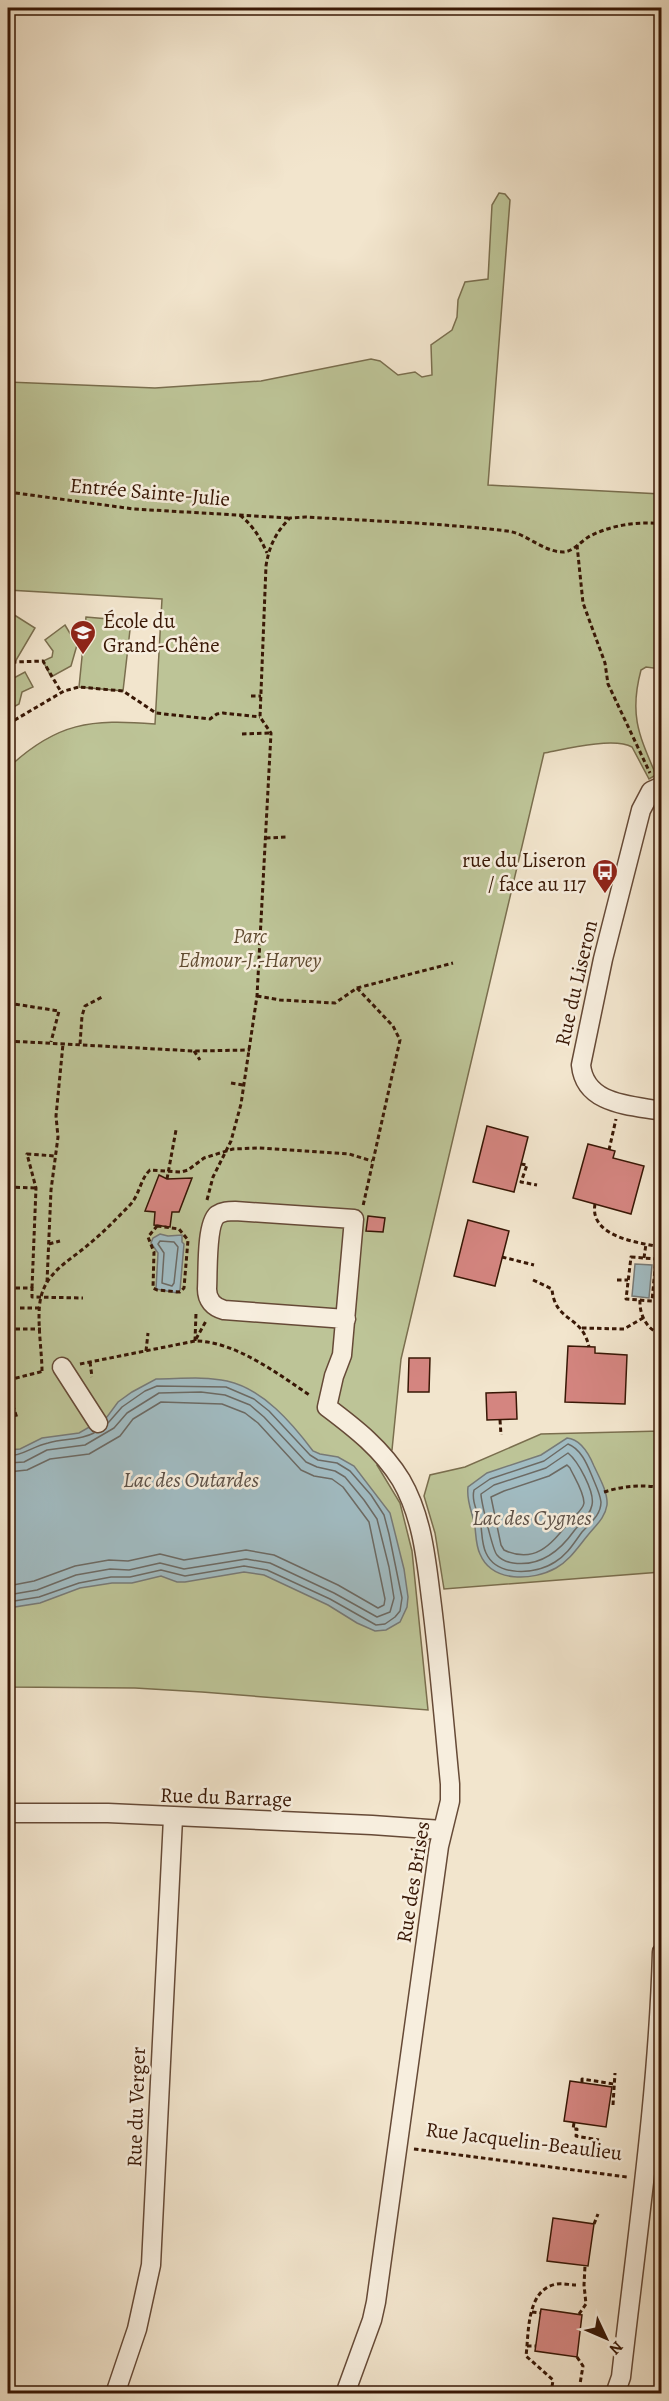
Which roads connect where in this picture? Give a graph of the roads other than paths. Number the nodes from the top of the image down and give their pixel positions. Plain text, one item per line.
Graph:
1 (657, 782) edge
2 (662, 1110) edge
3 (346, 1319) junction
4 (62, 1367) road end
5 (98, 1423) dead end
6 (8, 1813) edge
7 (173, 1818) junction
8 (442, 1830) junction
9 (662, 1952) edge
10 (654, 2152) edge
11 (622, 2388) edge
12 (115, 2394) edge
13 (345, 2394) edge

1 - 2 street, Rue du Liseron
3 - 3 street
3 - 8 street, Rue des Brises
4 - 5 street
6 - 7 street, Rue du Barrage
7 - 8 street, Rue du Barrage
7 - 12 street, Rue du Verger
8 - 13 street, Rue des Brises
9 - 10 street
10 - 11 street

